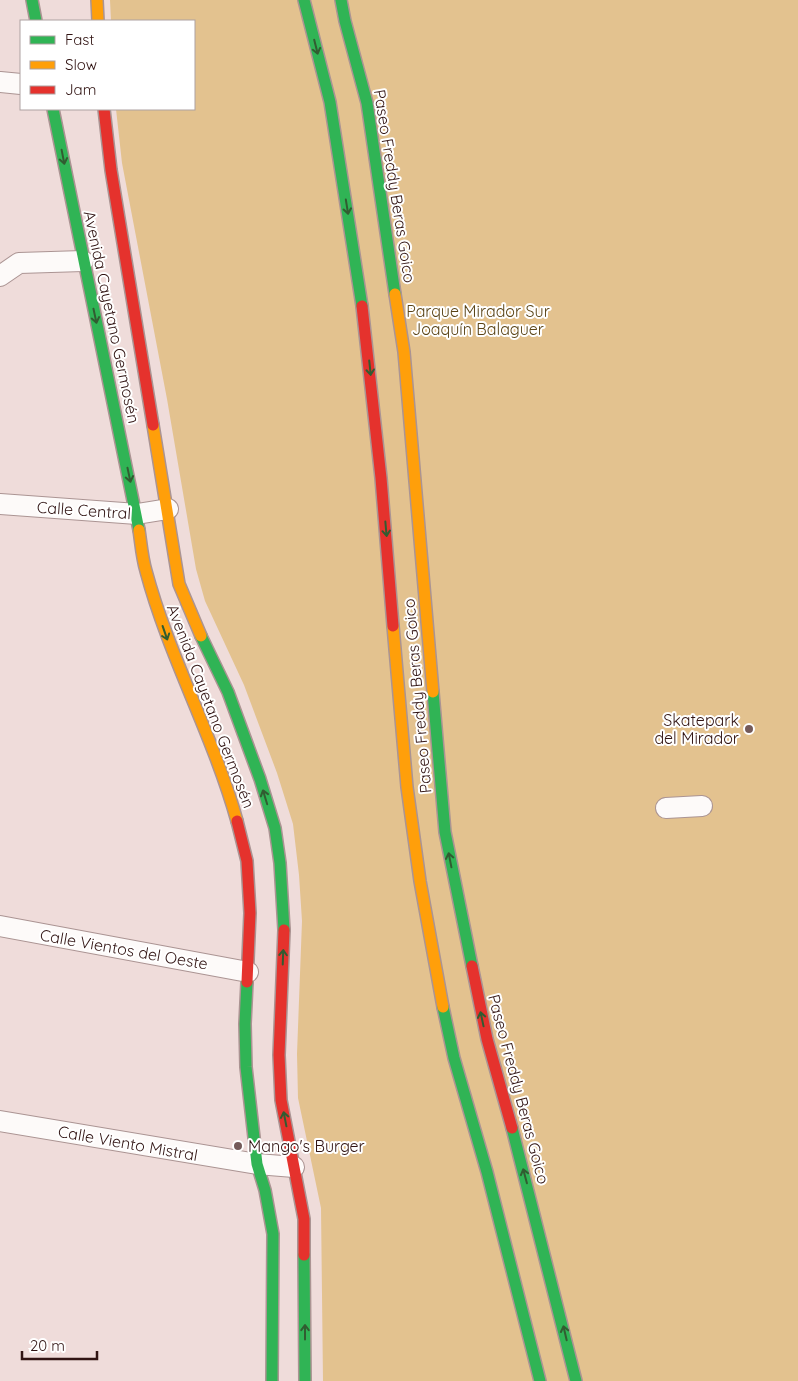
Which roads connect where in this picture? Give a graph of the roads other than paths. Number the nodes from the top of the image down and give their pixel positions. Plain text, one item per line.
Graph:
1 (32, 0) edge
2 (97, 0) edge
3 (304, 0) edge
4 (341, 0) edge
5 (36, 20) edge
6 (98, 20) edge
7 (0, 82) edge
8 (20, 84) edge
9 (53, 110) edge
10 (104, 110) edge
11 (83, 261) junction
12 (0, 276) edge
13 (0, 504) edge
14 (168, 509) junction
15 (137, 514) junction
16 (702, 806) dead end
17 (666, 808) dead end
18 (0, 926) edge
19 (248, 972) junction
20 (0, 1121) edge
21 (257, 1164) junction
22 (294, 1168) junction
23 (272, 1381) edge
24 (305, 1381) edge
25 (540, 1381) edge
26 (576, 1381) edge

1 - 5 street
2 - 6 street
3 -> 25 street, Paseo Freddy Beras Goico
26 -> 4 street, Paseo Freddy Beras Goico
7 - 8 street
9 -> 11 street, Avenida Cayetano Germosén
10 - 14 street, Avenida Cayetano Germosén
11 - 12 street
11 -> 15 street, Avenida Cayetano Germosén
13 - 15 street, Calle Central
14 - 15 street, Calle Central
22 -> 14 street, Avenida Cayetano Germosén
15 -> 19 street, Avenida Cayetano Germosén
16 - 17 street
18 - 19 street, Calle Vientos del Oeste
19 - 21 street, Avenida Cayetano Germosén
20 - 21 street, Calle Viento Mistral
21 - 22 street, Calle Viento Mistral
21 - 23 street, Avenida Cayetano Germosén
24 -> 22 street, Avenida Cayetano Germosén

